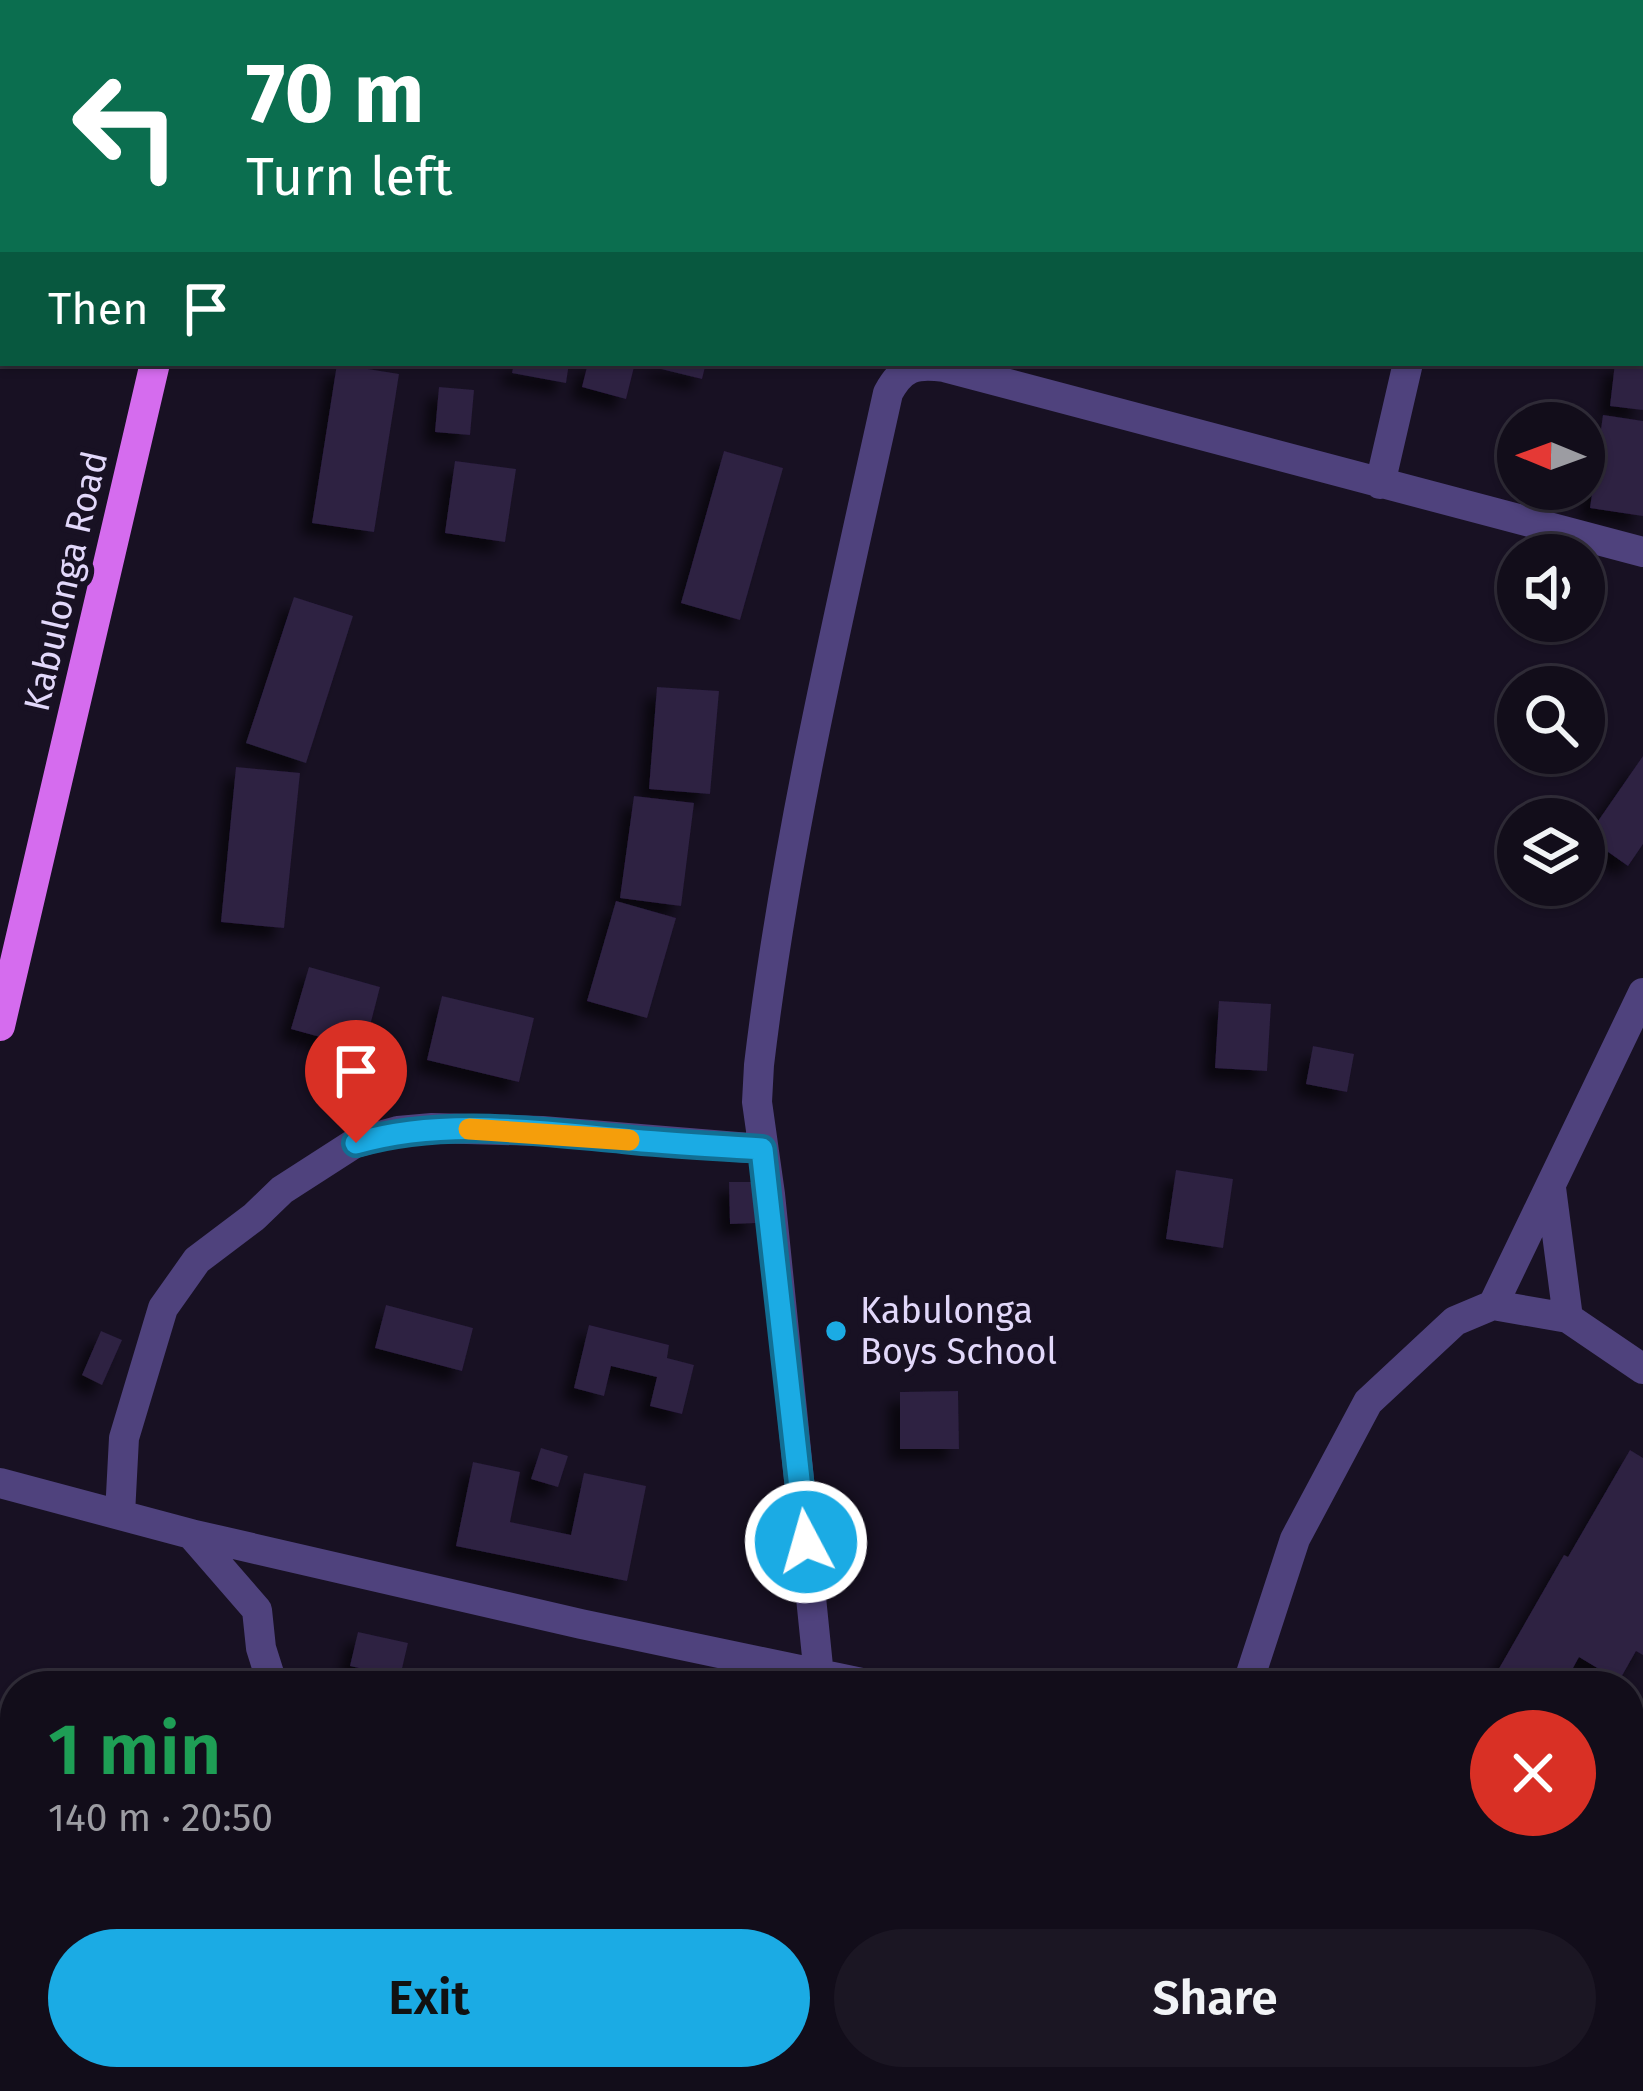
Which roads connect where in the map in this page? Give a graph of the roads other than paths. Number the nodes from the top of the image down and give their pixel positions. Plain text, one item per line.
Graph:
1 (153, 366) edge
2 (914, 366) edge
3 (935, 366) edge
4 (1407, 366) edge
5 (1380, 484) junction
6 (1643, 552) edge
7 (1643, 993) edge
8 (0, 1026) edge
9 (762, 1149) junction
10 (1551, 1188) junction
11 (1493, 1304) junction
12 (1568, 1318) junction
13 (1643, 1369) edge
14 (0, 1483) edge
15 (120, 1514) junction
16 (190, 1534) junction
17 (268, 1671) edge
18 (785, 1671) edge
19 (819, 1671) edge
20 (1255, 1671) edge

1 - 8 main road, Kabulonga Road
2 - 9 street
3 - 5 street
4 - 5 street
5 - 6 street
7 - 10 street
9 - 15 street
9 - 19 street
10 - 11 street
10 - 12 street
11 - 12 street
11 - 20 street
12 - 13 street
14 - 15 street
15 - 16 street
16 - 17 street
16 - 18 street

